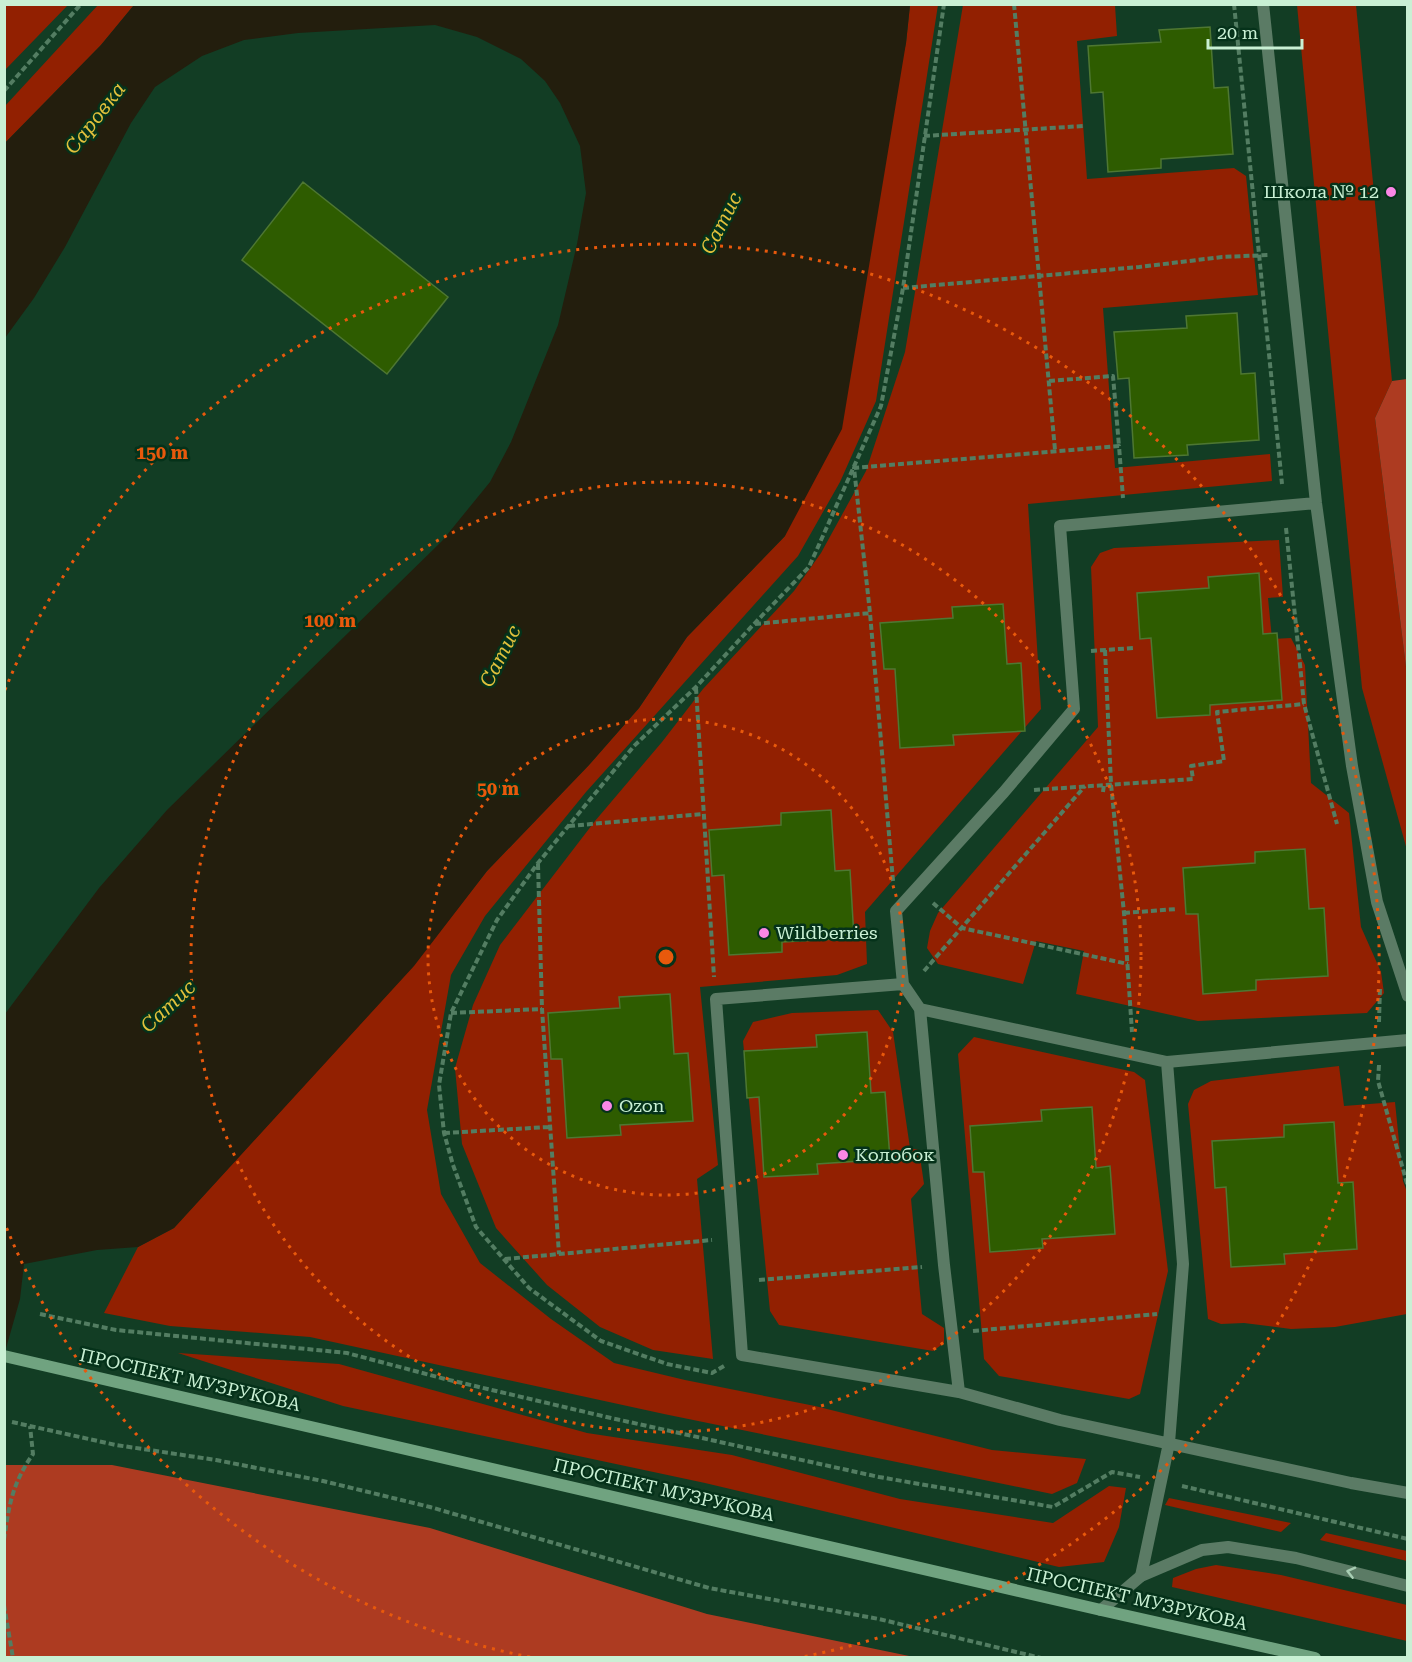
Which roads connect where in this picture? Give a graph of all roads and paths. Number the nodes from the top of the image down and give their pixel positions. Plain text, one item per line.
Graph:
1 (81, 4) edge
2 (944, 4) edge
3 (1014, 4) edge
4 (1263, 4) edge
5 (4, 91) edge
6 (1083, 126) dead end
7 (1027, 129) junction
8 (924, 136) junction
9 (1288, 253) junction
10 (1039, 276) junction
11 (903, 288) junction
12 (1049, 381) junction
13 (1119, 446) junction
14 (1055, 450) junction
15 (854, 468) junction
16 (1316, 503) junction
17 (1125, 520) junction
18 (870, 613) junction
19 (753, 624) junction
20 (1133, 648) dead end
21 (1105, 650) junction
22 (1069, 651) junction
23 (696, 687) junction
24 (1304, 704) dead end
25 (1111, 784) junction
26 (1104, 785) junction
27 (1085, 786) junction
28 (1004, 792) junction
29 (1103, 792) dead end
30 (703, 814) junction
31 (568, 826) junction
32 (538, 863) junction
33 (917, 888) junction
34 (1177, 909) dead end
35 (896, 910) junction
36 (1124, 913) junction
37 (962, 928) junction
38 (1128, 964) junction
39 (905, 987) junction
40 (1407, 996) edge
41 (716, 999) junction
42 (542, 1009) junction
43 (920, 1009) junction
44 (451, 1013) junction
45 (1407, 1040) edge
46 (1134, 1054) junction
47 (1167, 1062) junction
48 (549, 1127) junction
49 (444, 1133) junction
50 (734, 1238) junction
51 (559, 1254) junction
52 (504, 1259) junction
53 (944, 1266) junction
54 (737, 1282) junction
55 (1179, 1312) junction
56 (40, 1314) dead end
57 (951, 1333) junction
58 (742, 1355) junction
59 (4, 1356) edge
60 (959, 1392) junction
61 (12, 1422) dead end
62 (30, 1426) junction
63 (1168, 1443) junction
64 (1162, 1481) junction
65 (1407, 1493) edge
66 (1407, 1539) edge
67 (4, 1540) edge
68 (1140, 1576) junction
69 (1407, 1586) edge
70 (4, 1605) edge
71 (1101, 1610) junction
72 (13, 1658) edge
73 (1041, 1658) edge
74 (1315, 1658) edge

1 - 5 path
2 - 8 path
3 - 7 path
4 - 9 street
6 - 7 path
7 - 8 path
7 - 10 path
8 - 11 path
9 - 10 path
9 - 16 street
10 - 11 path
10 - 12 path
11 - 15 path
12 - 13 path
12 - 14 path
13 - 14 path
13 - 17 path
14 - 15 path
15 - 18 path
15 - 19 path
16 - 17 street
16 - 40 street
17 - 22 street
18 - 19 path
18 - 35 path
19 - 23 path
20 - 21 path
21 - 22 path
21 - 25 path
22 - 28 street
23 - 30 path
23 - 31 path
24 - 25 path
25 - 26 path
25 - 36 path
26 - 27 path
26 - 29 path
27 - 28 path
27 - 37 path
28 - 33 street
30 - 31 path
30 - 41 path
31 - 32 path
32 - 42 path
32 - 44 path
33 - 35 street
33 - 37 path
34 - 36 path
35 - 39 street
36 - 38 path
37 - 38 path
37 - 39 path
38 - 46 path
39 - 41 street
39 - 43 street
41 - 50 street
42 - 44 path
42 - 48 path
43 - 46 street
43 - 53 street
44 - 49 path
45 - 47 street
46 - 47 street
47 - 55 street
48 - 49 path
48 - 51 path
49 - 52 path
50 - 51 path
50 - 54 street
51 - 52 path
52 - 58 path
53 - 54 path
53 - 57 street
54 - 58 street
55 - 57 path
55 - 63 street
56 - 64 path
57 - 60 street
58 - 60 street
59 - 71 main road, ПРОСПЕКТ МУЗРУКОВА
60 - 63 street
61 - 62 path
62 - 67 path
62 - 73 path
63 - 64 street
63 - 65 street
64 - 66 path
64 - 68 street
69 -> 68 street
68 - 71 street
70 - 72 path
71 - 74 main road, ПРОСПЕКТ МУЗРУКОВА

